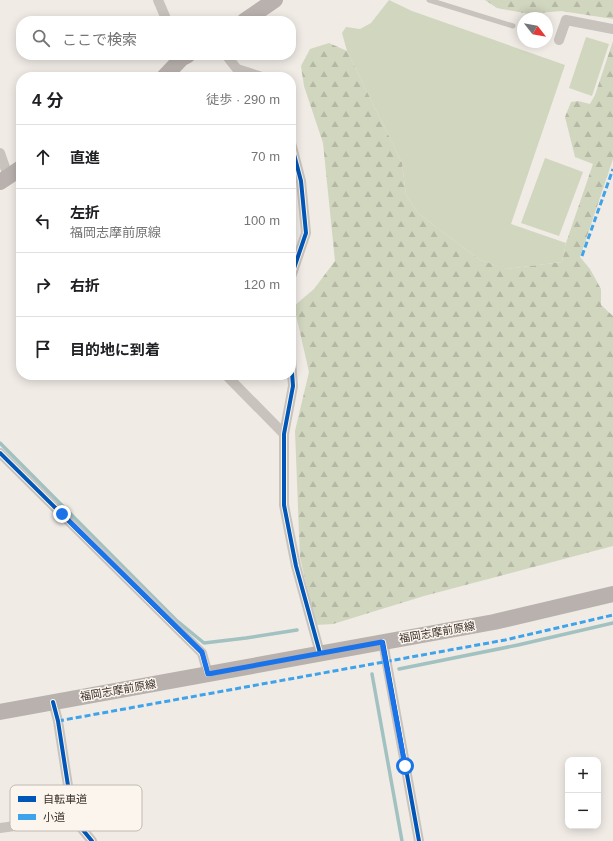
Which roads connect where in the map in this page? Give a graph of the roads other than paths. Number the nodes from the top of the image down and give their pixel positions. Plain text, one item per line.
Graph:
1 (158, 0) edge
2 (275, 0) edge
3 (429, 0) edge
4 (165, 16) edge
5 (251, 16) edge
6 (513, 26) dead end
7 (613, 29) edge
8 (559, 40) dead end
9 (180, 60) edge
10 (230, 60) edge
11 (169, 72) edge
12 (246, 72) edge
13 (0, 153) edge
14 (296, 162) edge
15 (14, 172) edge
16 (296, 262) edge
17 (231, 380) edge
18 (293, 380) edge
19 (284, 434) junction
20 (0, 453) edge
21 (613, 594) edge
22 (382, 642) junction
23 (320, 653) junction
24 (208, 674) junction
25 (53, 702) junction
26 (0, 712) edge
27 (68, 785) edge
28 (10, 827) edge
29 (0, 828) edge
30 (84, 831) edge
31 (92, 841) edge
32 (418, 841) edge

1 - 4 street
2 - 5 main road
3 - 6 lane
7 - 8 street
9 - 11 main road
10 - 12 street
13 - 15 street
14 - 16 street
17 - 19 street
18 - 19 street
19 - 23 street
20 - 24 street
21 - 22 main road, 福岡志摩前原線
22 - 23 main road, 福岡志摩前原線
22 - 32 street
23 - 24 main road, 福岡志摩前原線
24 - 25 main road, 福岡志摩前原線
25 - 26 main road, 福岡志摩前原線
25 - 27 street
28 - 29 street
30 - 31 street

